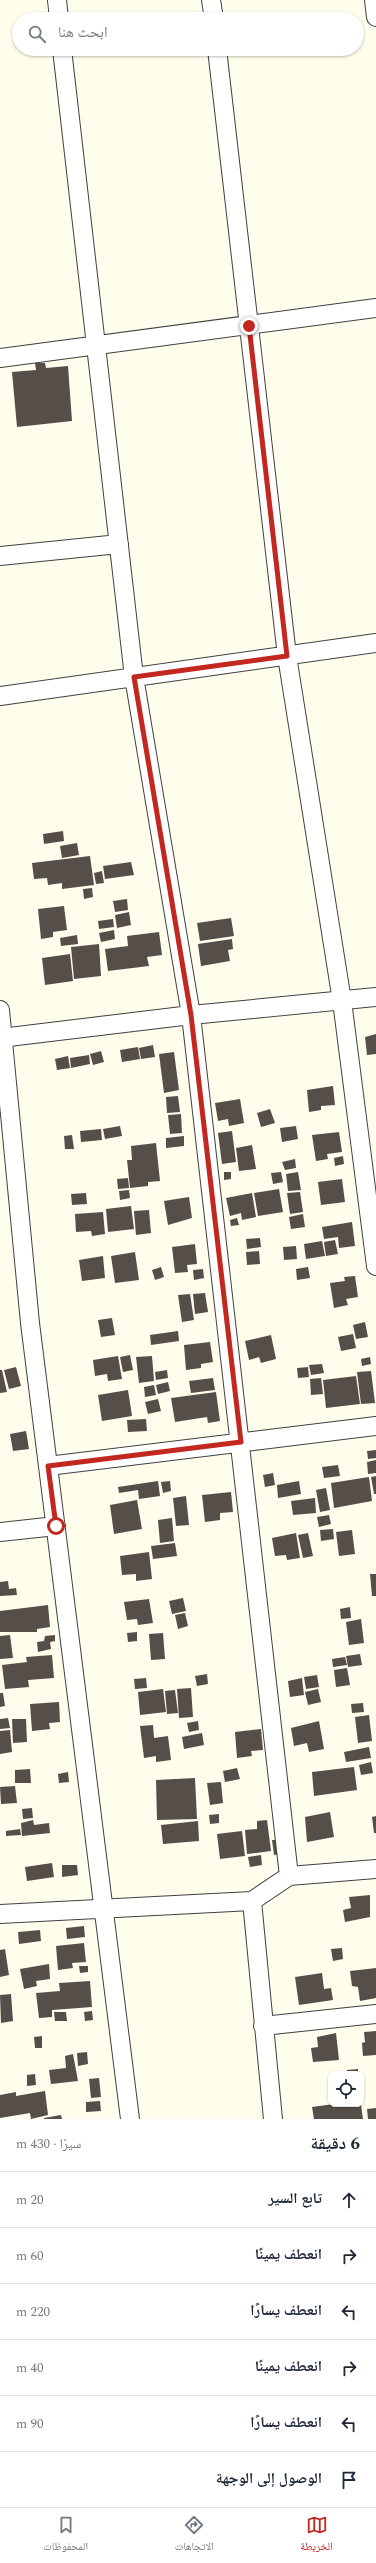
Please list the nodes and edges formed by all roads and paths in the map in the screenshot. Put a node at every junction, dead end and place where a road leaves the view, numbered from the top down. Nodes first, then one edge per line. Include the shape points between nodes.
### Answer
1 (57, 0) edge
2 (212, 0) edge
3 (374, 0) edge
4 (58, 12) edge
5 (213, 12) edge
6 (376, 17) edge
7 (63, 56) edge
8 (218, 56) edge
9 (376, 308) edge
10 (249, 326) junction
11 (96, 347) junction
12 (0, 358) edge
13 (119, 544) junction
14 (0, 556) edge
15 (376, 643) edge
16 (287, 656) junction
17 (134, 677) junction
18 (0, 696) edge
19 (376, 997) edge
20 (342, 1001) junction
21 (0, 1010) edge
22 (191, 1015) junction
23 (1, 1038) edge
24 (376, 1266) edge
25 (376, 1426) edge
26 (241, 1442) junction
27 (48, 1466) junction
28 (56, 1526) junction
29 (0, 1532) edge
30 (376, 1869) edge
31 (289, 1876) junction
32 (252, 1901) junction
33 (104, 1909) junction
34 (0, 1914) edge
35 (376, 2014) edge
36 (263, 2026) junction
37 (130, 2119) edge
38 (274, 2119) edge

1 - 4 street
2 - 5 street
3 - 6 street
7 - 11 street
8 - 10 street
9 - 10 street
10 - 11 street
10 - 16 street
11 - 12 street
11 - 13 street
13 - 14 street
13 - 17 street
15 - 16 street
16 - 17 street
16 - 20 street
17 - 18 street
17 - 22 street
19 - 20 street
20 - 22 street
20 - 24 street
21 - 23 street
22 - 23 street
22 - 26 street
23 - 27 street via 30,1324
25 - 26 street
26 - 27 street
26 - 31 street
27 - 28 street
28 - 29 street
28 - 33 street
30 - 31 street
31 - 32 street
32 - 33 street
32 - 36 street
33 - 34 street
33 - 37 street
35 - 36 street
36 - 38 street

